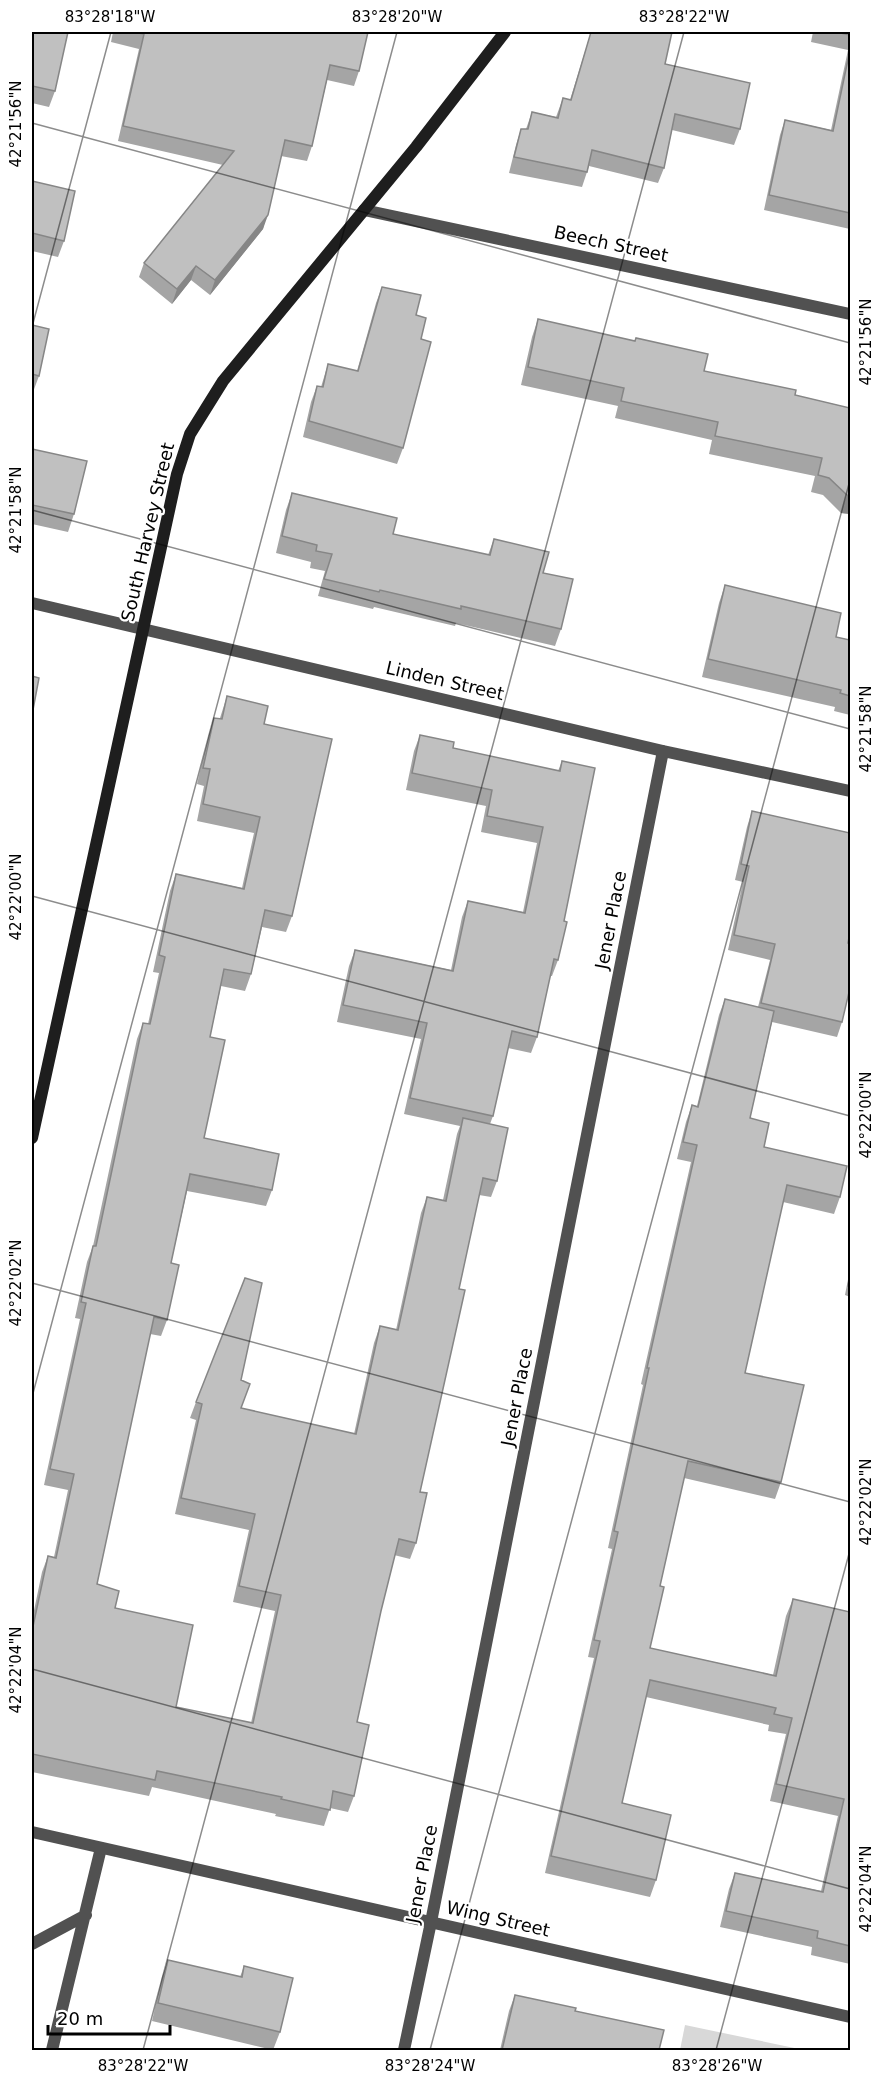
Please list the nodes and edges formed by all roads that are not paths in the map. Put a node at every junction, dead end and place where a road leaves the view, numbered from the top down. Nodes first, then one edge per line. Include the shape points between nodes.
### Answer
1 (505, 32) edge
2 (364, 210) junction
3 (850, 314) edge
4 (32, 603) edge
5 (143, 629) junction
6 (663, 751) junction
7 (850, 791) edge
8 (32, 1138) edge
9 (32, 1832) edge
10 (101, 1848) junction
11 (86, 1915) junction
12 (431, 1922) junction
13 (32, 1944) edge
14 (850, 2017) edge
15 (52, 2050) edge
16 (404, 2050) edge

1 - 2 street, South Harvey Street
2 - 3 street, Beech Street
2 - 5 street, South Harvey Street via 222,381 190,434 177,474
4 - 5 street, Linden Street
5 - 6 street, Linden Street
5 - 8 street, South Harvey Street
6 - 7 street, Linden Street
6 - 12 street, Jener Place
9 - 10 street, Wing Street
10 - 11 street
10 - 12 street, Wing Street
11 - 13 street
11 - 15 street
12 - 14 street, Wing Street
12 - 16 street, Jener Place

